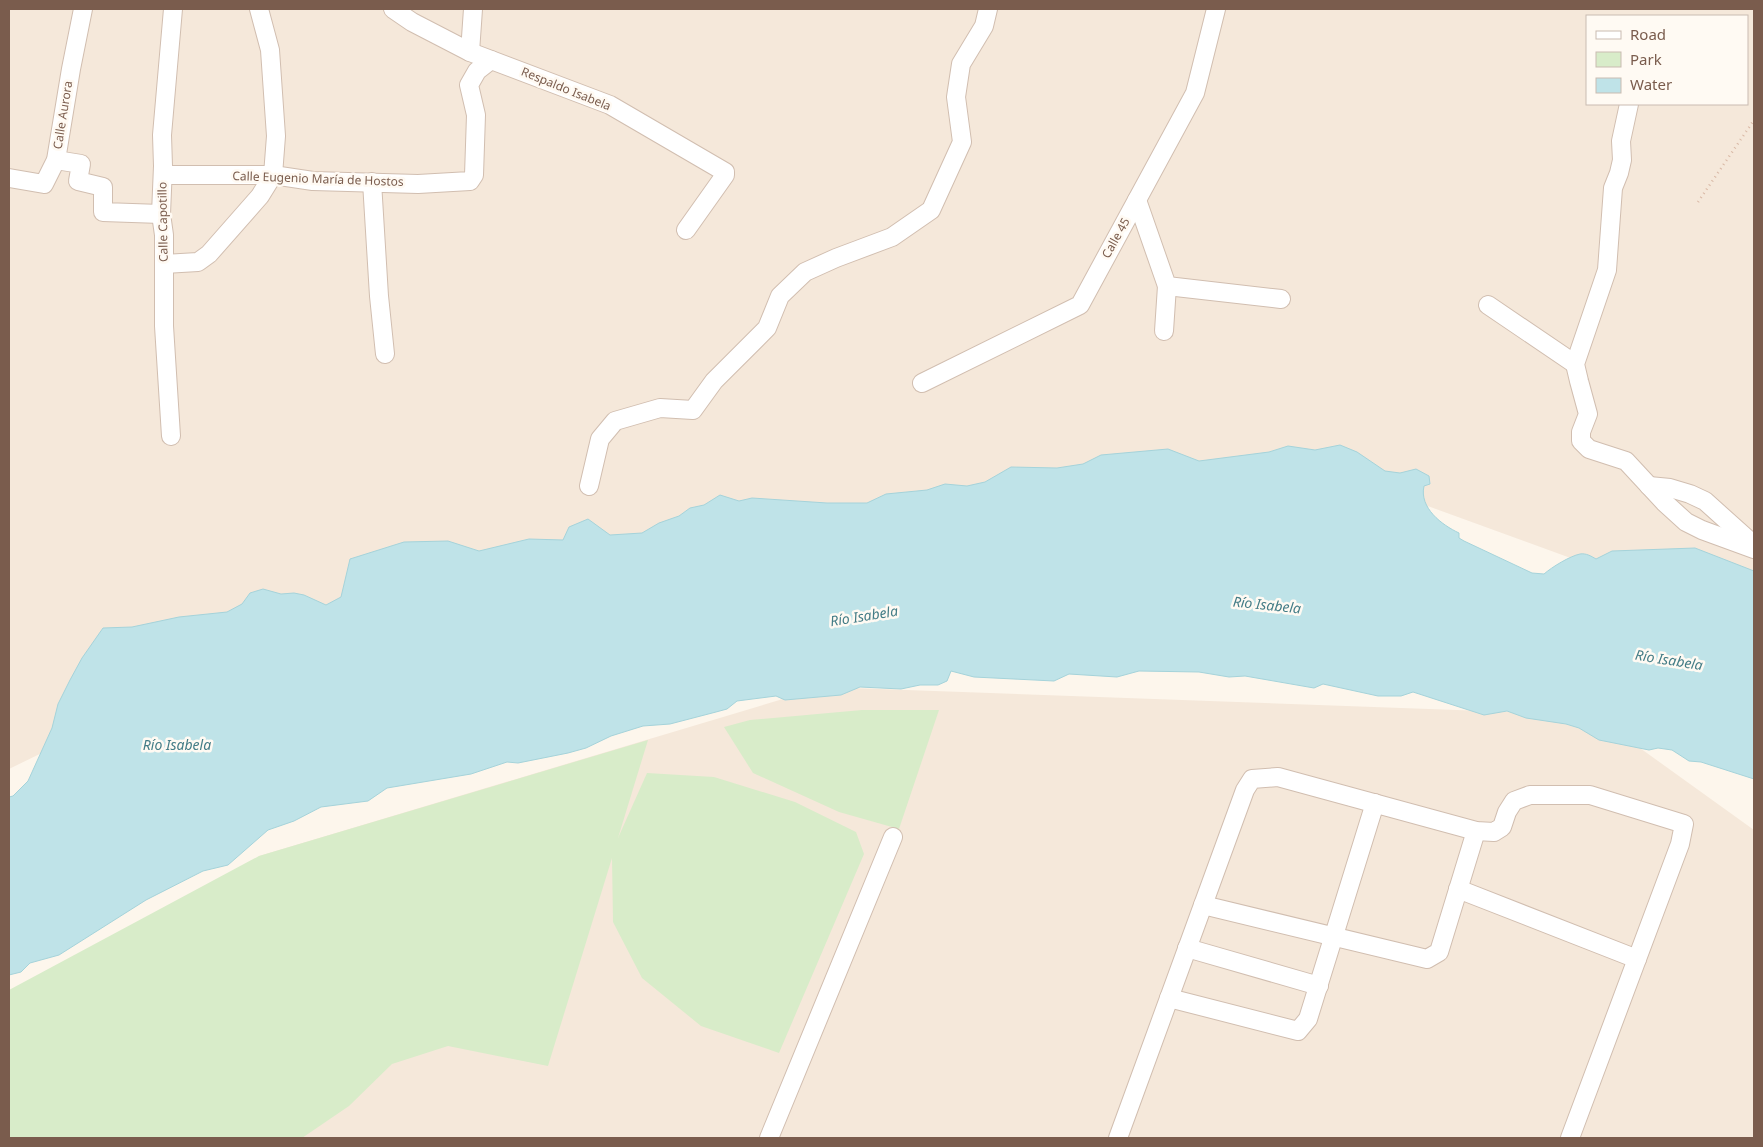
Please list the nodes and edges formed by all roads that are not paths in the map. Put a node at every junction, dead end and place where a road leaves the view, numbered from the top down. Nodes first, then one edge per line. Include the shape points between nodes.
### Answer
1 (83, 9) edge
2 (173, 9) edge
3 (259, 9) edge
4 (393, 9) edge
5 (473, 9) edge
6 (988, 9) edge
7 (1216, 9) edge
8 (470, 52) junction
9 (491, 60) junction
10 (1629, 105) edge
11 (56, 160) junction
12 (163, 175) junction
13 (273, 175) junction
14 (9, 178) edge
15 (372, 182) junction
16 (1137, 200) junction
17 (161, 214) junction
18 (686, 230) dead end
19 (164, 264) junction
20 (1167, 286) junction
21 (1281, 299) dead end
22 (1488, 305) dead end
23 (1164, 331) dead end
24 (385, 354) dead end
25 (1575, 364) junction
26 (922, 384) dead end
27 (171, 436) dead end
28 (589, 486) dead end
29 (1649, 486) junction
30 (1754, 545) edge
31 (1754, 549) edge
32 (1375, 803) junction
33 (1476, 831) junction
34 (893, 837) dead end
35 (1458, 889) junction
36 (1203, 905) junction
37 (1333, 936) junction
38 (1187, 948) junction
39 (1637, 960) junction
40 (1319, 986) junction
41 (1169, 998) junction
42 (769, 1138) edge
43 (1118, 1138) edge
44 (1570, 1138) edge

1 - 11 street, Calle Aurora
2 - 12 street, Calle Capotillo via 162,135
3 - 13 street via 270,50 276,136
4 - 8 street, Respaldo Isabela
5 - 8 street
6 - 28 street via 984,26 962,64 956,97 962,142 932,210 892,237 804,272 780,296 766,328 714,381 693,410 660,408 615,421 600,439
7 - 16 street, Calle 45 via 1195,93
8 - 9 street, Respaldo Isabela
9 - 15 street, Calle Eugenio María de Hostos via 477,71 469,85 476,115 473,179 418,184
9 - 18 street, Respaldo Isabela via 610,105 725,172
10 - 25 street via 1621,141 1622,160 1613,188 1607,270
11 - 14 street, Calle Aurora via 44,184
11 - 17 street via 81,164 78,181 104,187 103,212
12 - 13 street, Calle Eugenio María de Hostos
12 - 17 street, Calle Capotillo
13 - 15 street, Calle Eugenio María de Hostos via 313,181
13 - 19 street via 260,196 209,254 198,262
15 - 24 street
16 - 20 street
16 - 26 street, Calle 45 via 1080,305
17 - 19 street, Calle Capotillo
19 - 27 street, Calle Capotillo via 164,326
20 - 21 street
20 - 23 street
22 - 25 street
25 - 29 street via 1588,414 1581,441 1589,449 1626,461
29 - 30 street via 1670,488 1705,501
29 - 31 street via 1686,522
32 - 33 street
32 - 36 street via 1278,776 1252,779 1245,790
32 - 37 street
33 - 35 street
33 - 39 street via 1494,832 1502,826 1514,801 1530,795 1590,795 1684,824 1680,844
34 - 42 street
35 - 37 street via 1439,952 1427,959
35 - 39 street
36 - 37 street
36 - 38 street
37 - 40 street
38 - 40 street
38 - 41 street
39 - 44 street
40 - 41 street via 1308,1020 1298,1031
41 - 43 street

